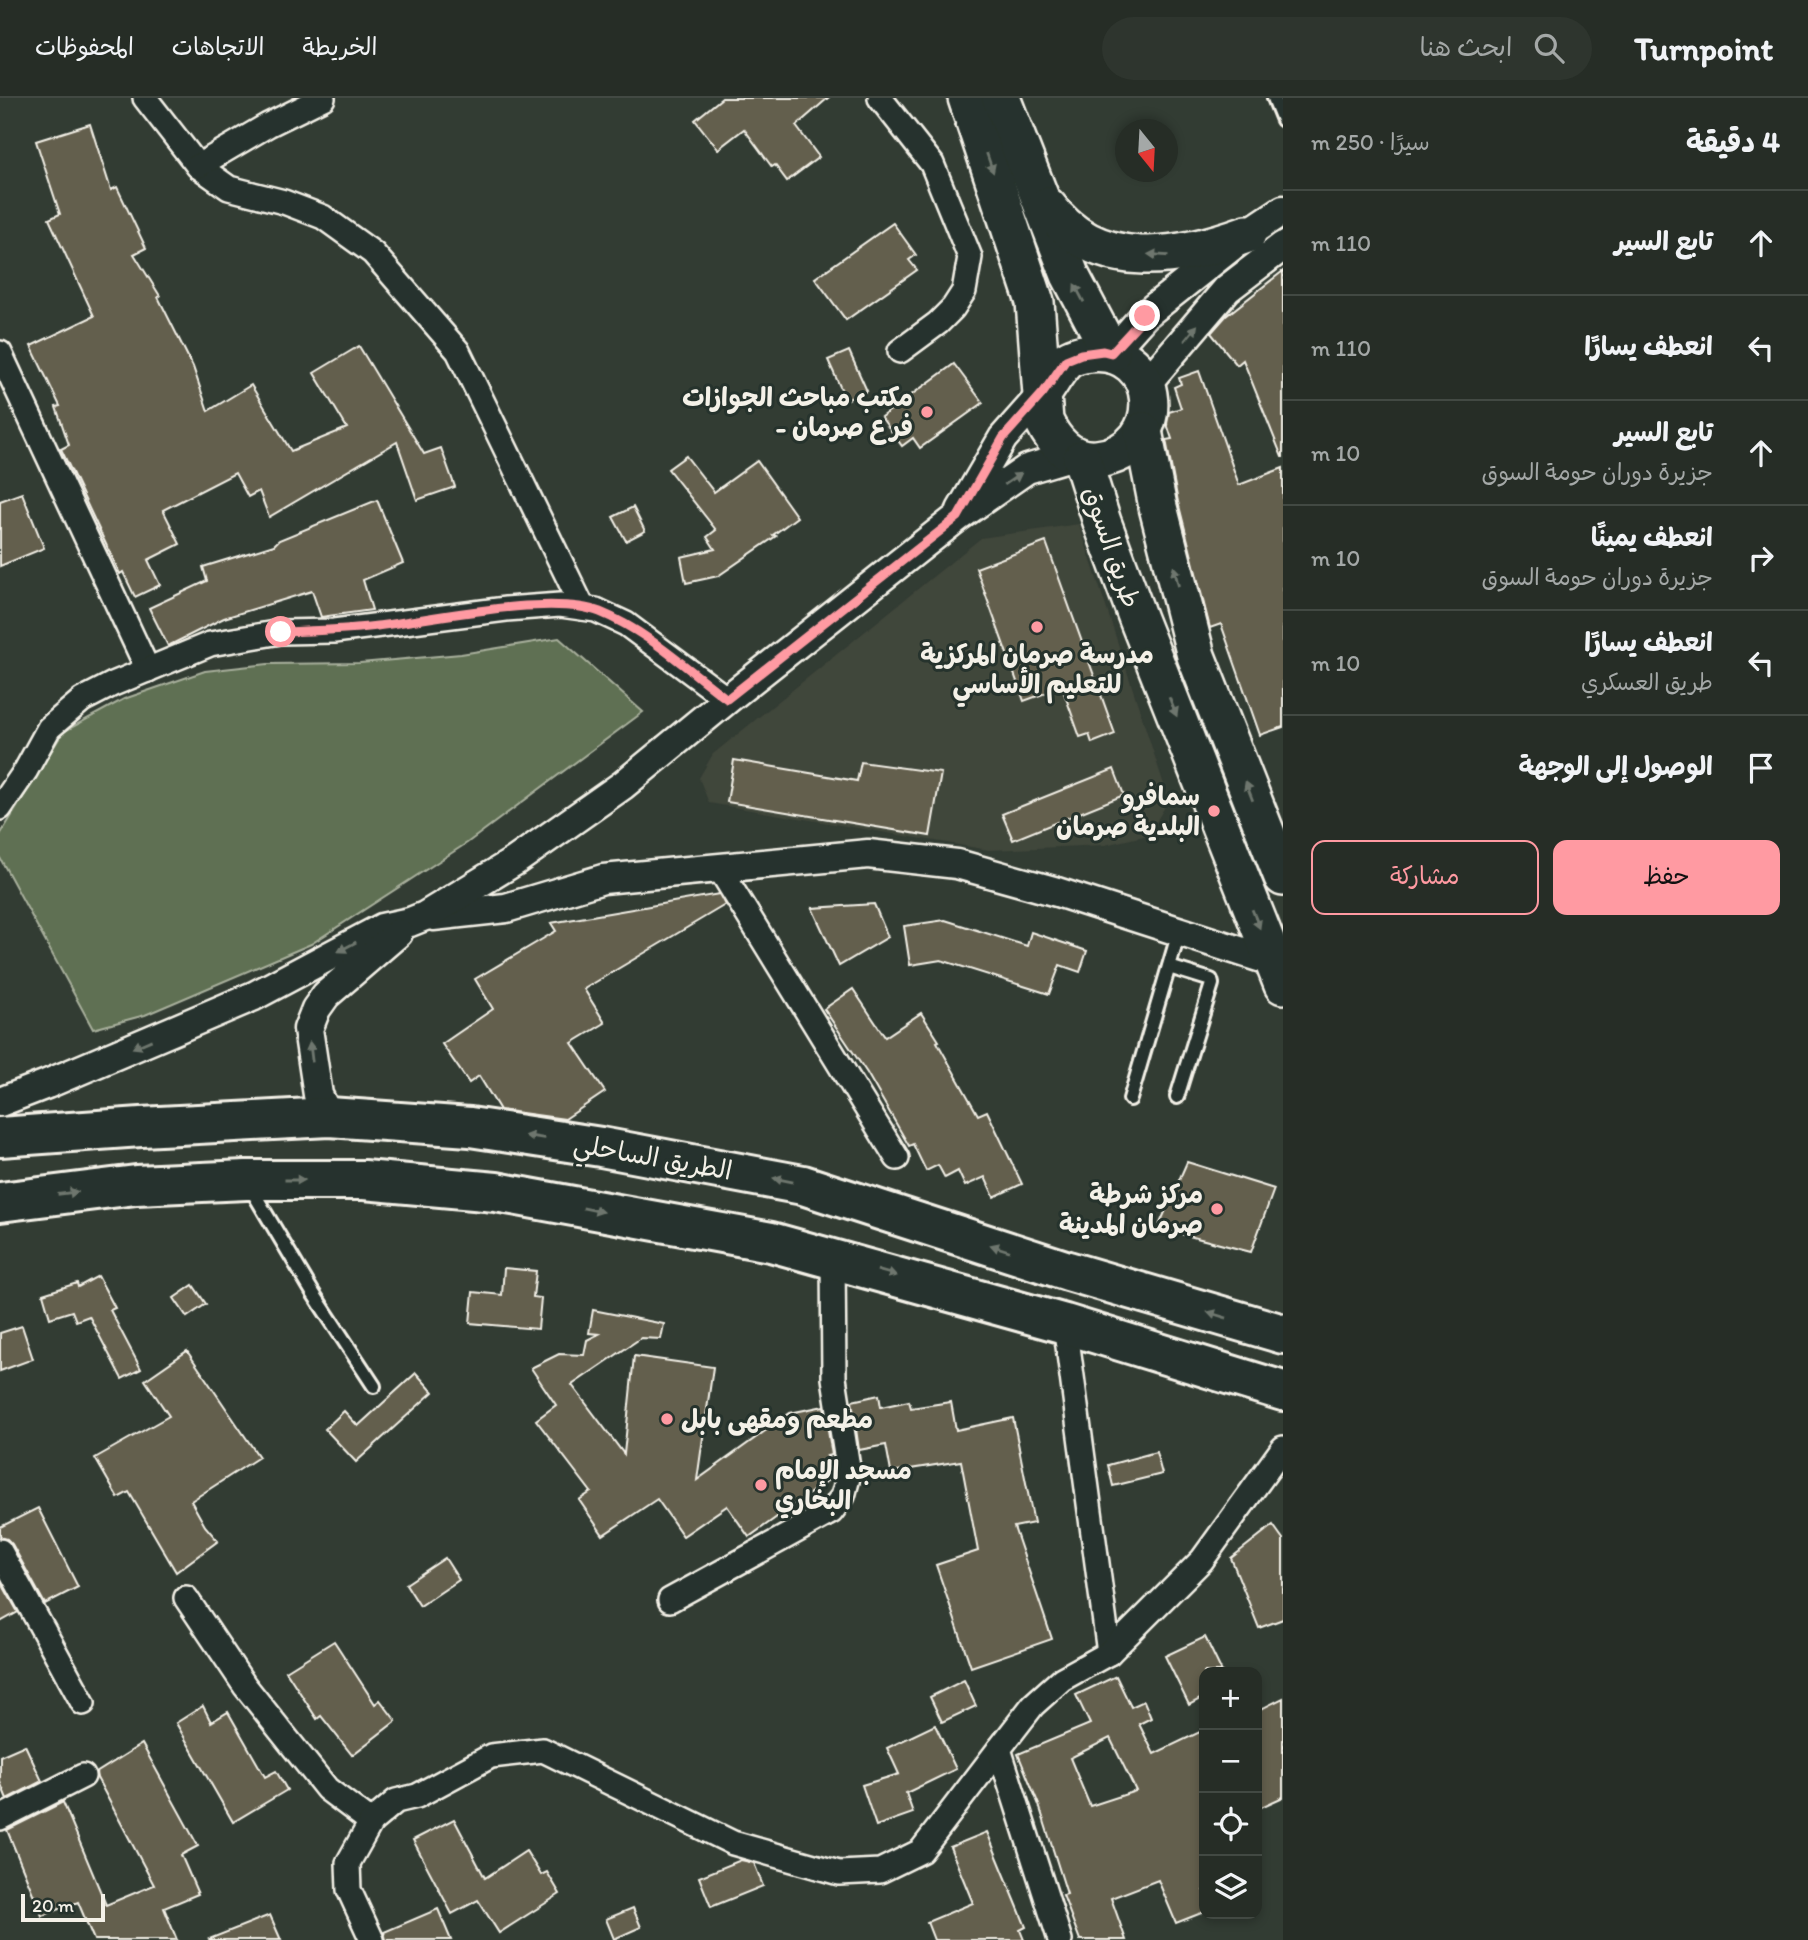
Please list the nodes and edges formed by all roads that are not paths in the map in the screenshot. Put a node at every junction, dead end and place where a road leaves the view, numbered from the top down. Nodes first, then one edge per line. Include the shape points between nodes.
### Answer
1 (145, 98) edge
2 (323, 98) edge
3 (880, 98) edge
4 (967, 98) edge
5 (1001, 98) edge
6 (1274, 98) edge
7 (1283, 120) edge
8 (198, 166) junction
9 (1041, 197) junction
10 (1283, 210) edge
11 (1247, 234) junction
12 (1283, 246) edge
13 (900, 351) dead end
14 (0, 353) edge
15 (1111, 353) junction
16 (1146, 384) junction
17 (1043, 393) junction
18 (1143, 431) junction
19 (1078, 457) junction
20 (958, 517) junction
21 (583, 608) junction
22 (148, 670) junction
23 (727, 699) junction
24 (0, 808) edge
25 (719, 868) junction
26 (1283, 877) edge
27 (418, 919) junction
28 (1179, 932) junction
29 (1169, 967) junction
30 (1278, 974) edge
31 (1177, 1097) dead end
32 (1130, 1099) dead end
33 (0, 1102) edge
34 (329, 1117) junction
35 (0, 1138) edge
36 (897, 1158) dead end
37 (246, 1180) junction
38 (0, 1202) edge
39 (833, 1258) junction
40 (1065, 1324) junction
41 (1279, 1331) edge
42 (374, 1386) dead end
43 (1283, 1391) edge
44 (1283, 1448) edge
45 (0, 1551) edge
46 (186, 1598) dead end
47 (670, 1600) dead end
48 (1109, 1653) junction
49 (83, 1703) dead end
50 (999, 1749) junction
51 (83, 1776) dead end
52 (0, 1818) edge
53 (371, 1822) junction
54 (372, 1940) edge
55 (1060, 1940) edge

1 - 8 street
2 - 8 street
3 - 13 street via 932,164 970,257 964,291 953,308
4 -> 17 main road via 1035,302
5 - 9 main road
6 - 7 lane
8 - 21 street via 229,188 323,217 373,253 457,351
11 -> 9 main road via 1170,256 1101,248 1076,235
15 -> 9 main road via 1070,275
10 - 11 street
11 - 15 street via 1145,316
16 -> 12 street via 1227,289
14 - 22 street
15 - 16 main road via 1134,367
15 - 17 main road via 1081,354 1066,360
16 - 18 main road via 1150,408
17 - 19 main road via 1044,421 1051,436
17 - 20 street via 1003,438
18 - 19 main road via 1118,455
26 -> 18 main road, طريق السوق via 1196,656
20 -> 19 street via 1027,469
19 -> 30 main road, طريق السوق
20 - 23 street
21 - 22 street via 533,607 360,628 281,632 210,644
21 - 23 street via 626,624
22 - 24 street via 82,700 49,728
23 - 27 street via 623,785 515,861
25 - 27 street via 603,879 506,908
25 - 28 street via 868,854 957,864
25 - 36 street
27 -> 33 street via 383,928 254,996
34 -> 27 street via 318,1095 310,1039 316,1009 326,995
28 - 29 lane
28 - 30 street
29 - 31 lane via 1212,984
29 - 32 lane
34 - 35 highway, الطريق الساحلي
41 -> 34 highway, الطريق الساحلي via 1068,1271 803,1185 470,1127
38 -> 37 highway via 136,1185
37 -> 39 highway via 365,1180 496,1192 771,1242
37 - 42 lane
39 -> 40 highway
39 - 47 street via 834,1378 849,1474 843,1496 831,1512
40 - 43 highway
40 - 48 street
44 - 48 street via 1202,1560
45 - 49 street
46 - 53 street via 245,1686 327,1789
48 - 50 street via 1062,1679 1033,1705
50 - 53 street via 921,1851 880,1871 838,1873 733,1843 543,1750 491,1756 417,1796 396,1801
50 - 55 street
51 - 52 street
53 - 54 street via 348,1863 349,1890

